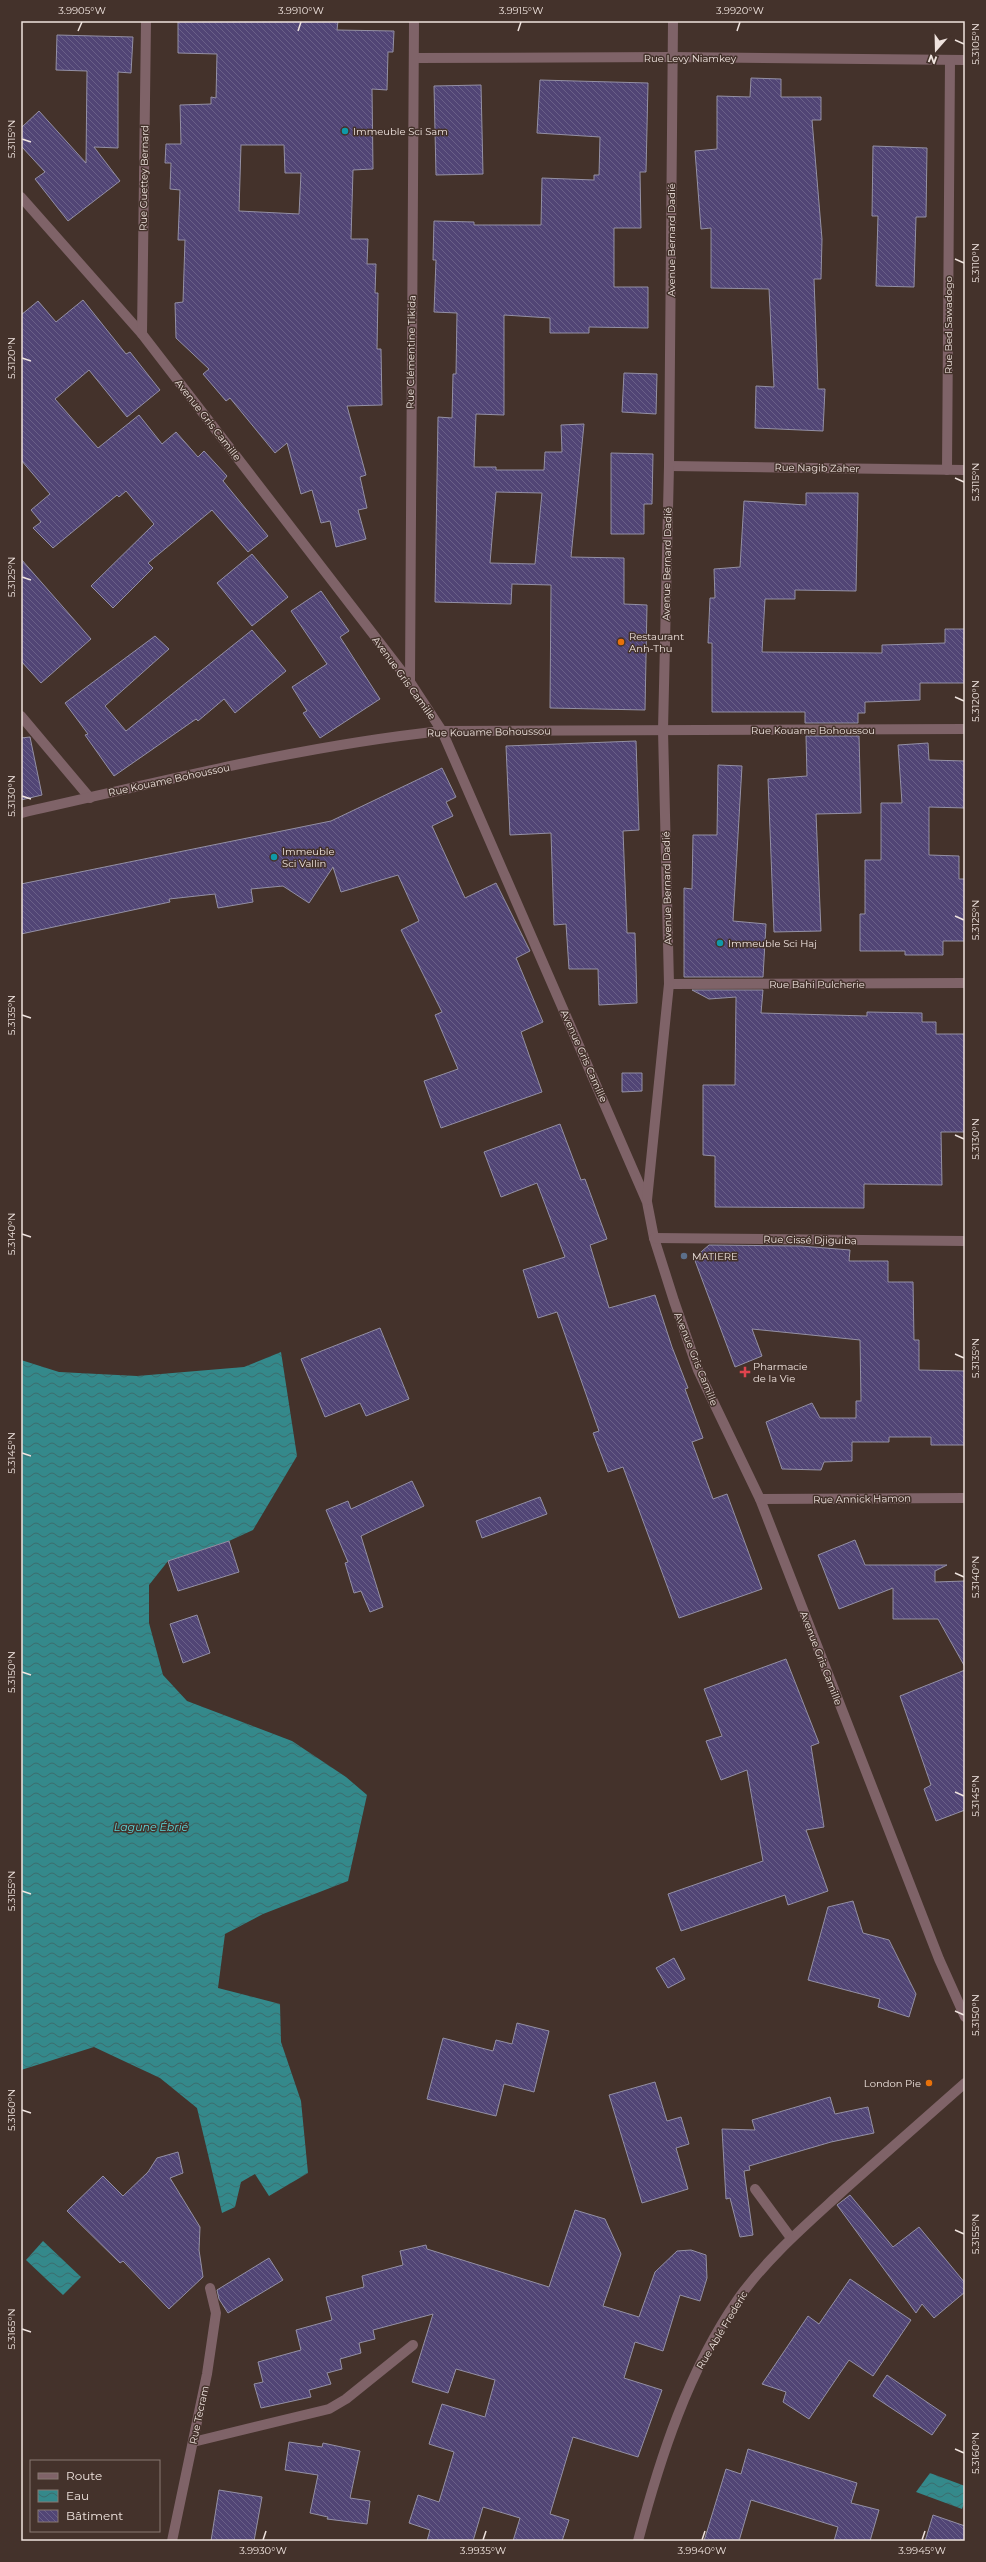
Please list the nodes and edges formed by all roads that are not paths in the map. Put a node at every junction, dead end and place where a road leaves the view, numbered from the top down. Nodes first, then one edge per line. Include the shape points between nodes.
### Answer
1 (146, 21) edge
2 (414, 21) edge
3 (673, 21) edge
4 (672, 57) junction
5 (415, 58) junction
6 (950, 60) junction
7 (965, 60) edge
8 (21, 197) edge
9 (142, 334) junction
10 (669, 466) junction
11 (947, 470) junction
12 (965, 470) edge
13 (410, 682) junction
14 (21, 716) edge
15 (965, 729) edge
16 (663, 730) junction
17 (442, 731) junction
18 (90, 798) junction
19 (21, 813) edge
20 (965, 983) edge
21 (669, 984) junction
22 (647, 1202) junction
23 (654, 1238) junction
24 (965, 1241) edge
25 (965, 1498) edge
26 (760, 1499) junction
27 (965, 2017) edge
28 (965, 2083) edge
29 (755, 2189) dead end
30 (791, 2238) junction
31 (210, 2288) dead end
32 (413, 2345) dead end
33 (193, 2442) junction
34 (172, 2541) edge
35 (638, 2541) edge

1 - 9 street, Rue Guettey Bernard
2 - 5 street, Rue Clémentine Tikida
3 - 4 street, Avenue Bernard Dadié
4 - 5 street, Rue Levy Niamkey
4 - 6 street, Rue Levy Niamkey
4 - 10 street, Avenue Bernard Dadié
5 - 13 street, Rue Clémentine Tikida
6 - 7 street, Rue Levy Niamkey
6 - 11 street, Rue Bed Sawadogo
8 - 9 street, Avenue Gris Camille
9 - 13 street, Avenue Gris Camille
10 - 11 street, Rue Nagib Zaher
10 - 16 street, Avenue Bernard Dadié
11 - 12 street, Rue Nagib Zaher
13 - 17 street, Avenue Gris Camille
14 - 18 street
15 - 16 street, Rue Kouame Bohoussou
16 - 17 street, Rue Kouame Bohoussou
16 - 21 street, Avenue Bernard Dadié
17 - 18 street, Rue Kouame Bohoussou via 370,739
17 - 22 street, Avenue Gris Camille
18 - 19 street, Rue Kouame Bohoussou
20 - 21 street, Rue Bahi Pulcherie
21 - 22 street, Avenue Bernard Dadié
22 - 23 street, Avenue Gris Camille
23 - 24 street, Rue Cissé Djiguiba
23 - 26 street, Avenue Gris Camille via 698,1370
25 - 26 street, Rue Annick Hamon
26 - 27 street, Avenue Gris Camille via 939,1959
28 - 30 street, Rue Ablé Frederic
29 - 30 street
30 - 35 street, Rue Ablé Frederic via 738,2300 699,2367 654,2480
31 - 33 street, Rue Tecram via 216,2313
32 - 33 street via 346,2400 329,2409
33 - 34 street, Rue Tecram

